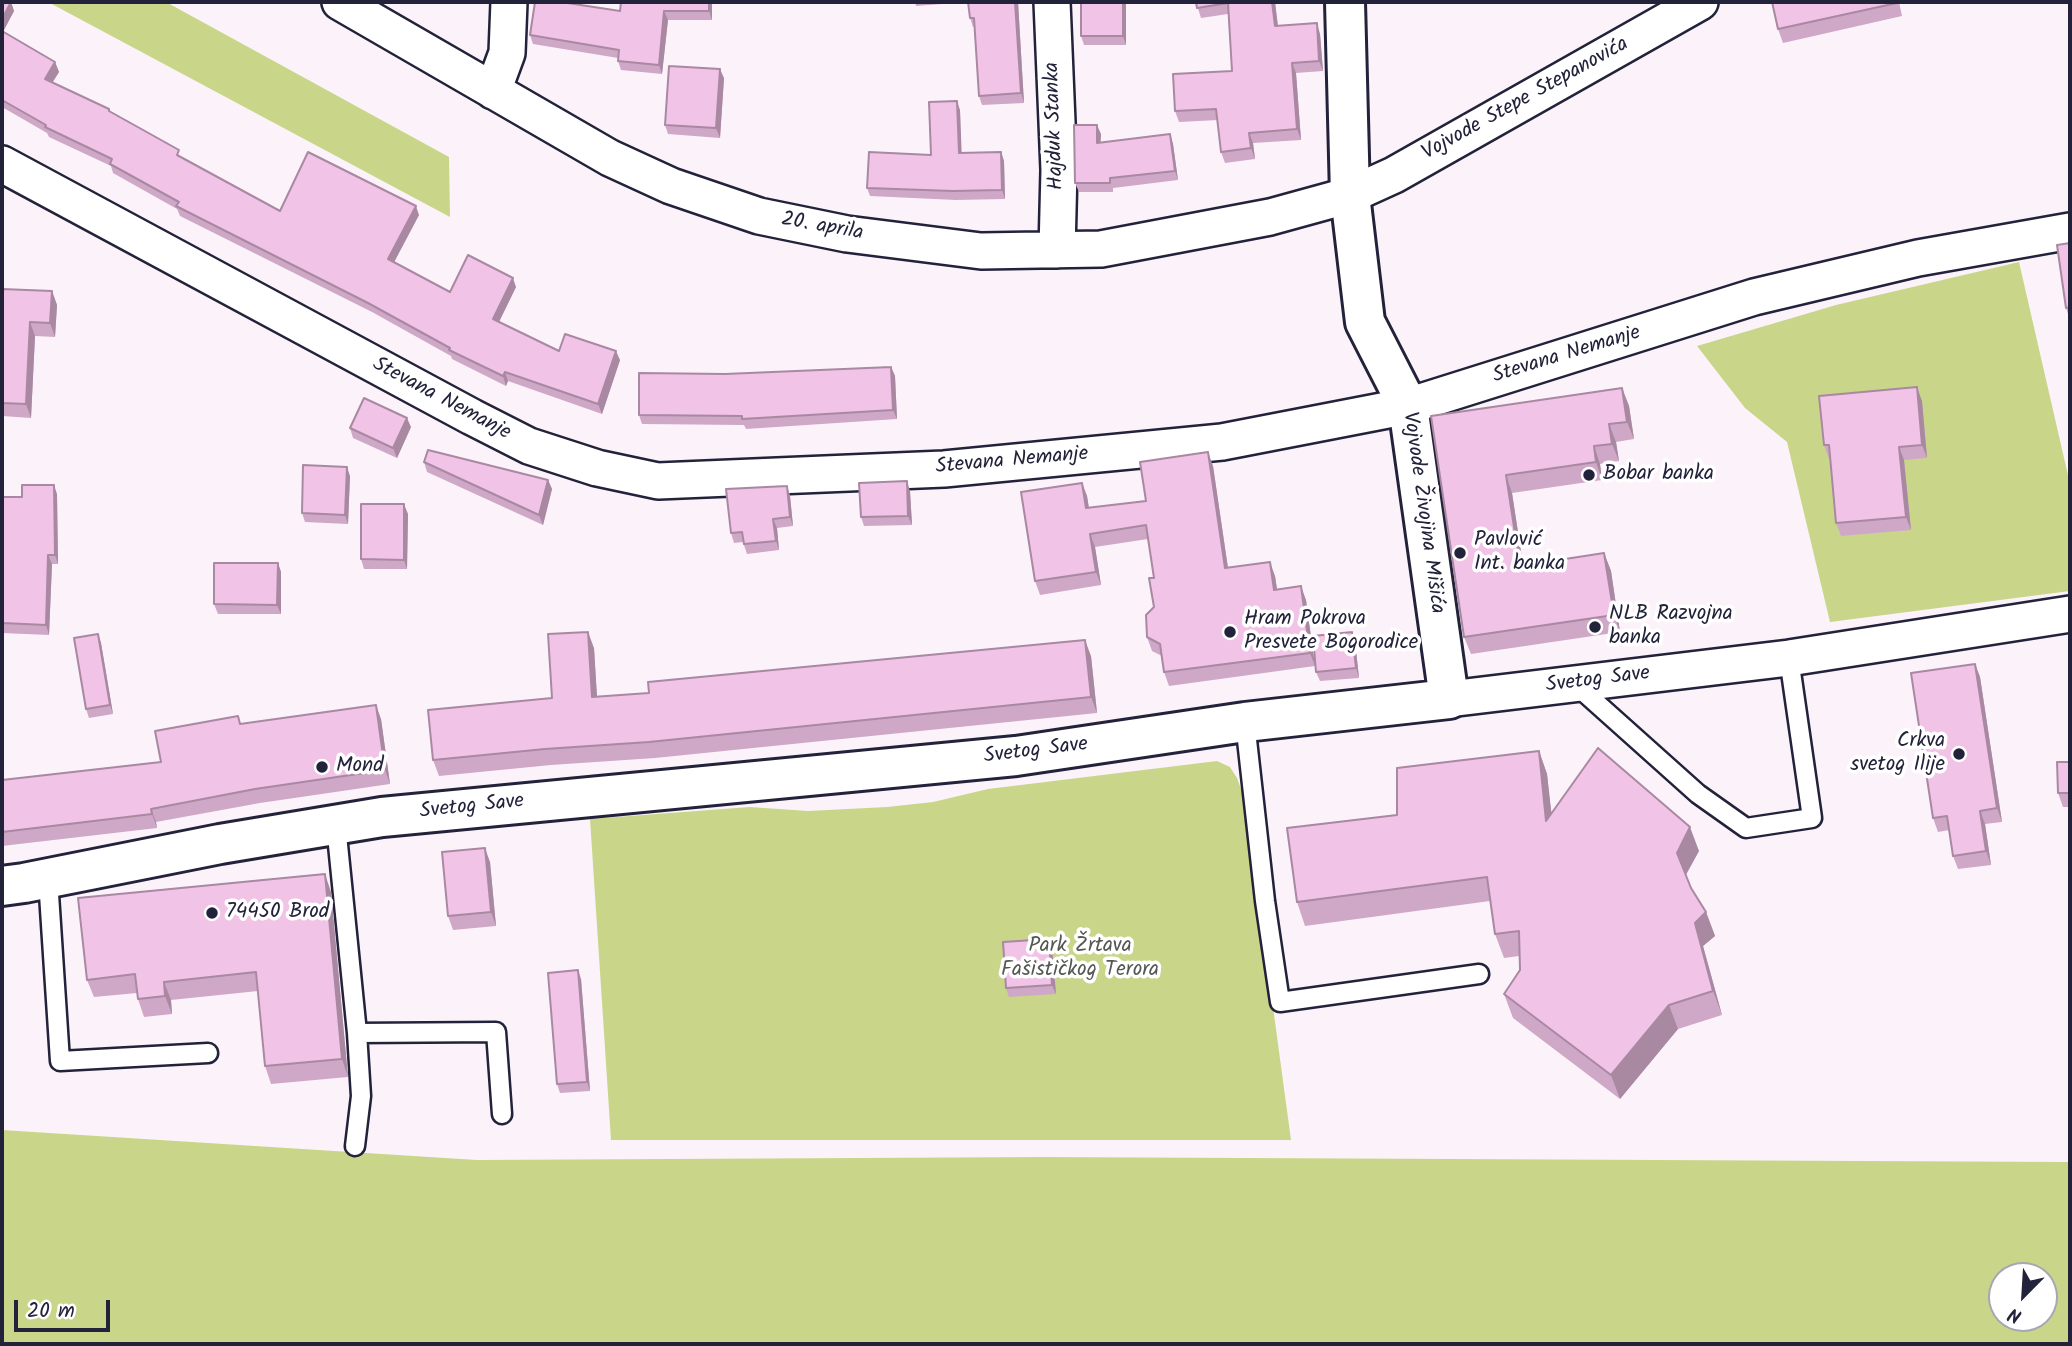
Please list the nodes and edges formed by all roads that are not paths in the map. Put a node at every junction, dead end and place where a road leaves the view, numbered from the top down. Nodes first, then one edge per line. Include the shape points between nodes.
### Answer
1 (340, 2) edge
2 (509, 2) edge
3 (1052, 2) edge
4 (1345, 2) edge
5 (1700, 2) edge
6 (493, 91) junction
7 (2, 164) edge
8 (1350, 195) junction
9 (2070, 230) edge
10 (1057, 250) junction
11 (1408, 406) junction
12 (2070, 614) edge
13 (1789, 658) junction
14 (1574, 684) junction
15 (1448, 699) junction
16 (1245, 722) junction
17 (336, 825) junction
18 (48, 879) junction
19 (2, 886) edge
20 (1479, 974) dead end
21 (357, 1033) junction
22 (208, 1053) dead end
23 (502, 1114) dead end
24 (355, 1146) dead end

1 - 6 street, 20. aprila
2 - 6 street via 507,53
3 - 10 street, Hajduk Stanka via 1059,170
4 - 8 street, Vojvode Živojina Mišića
5 - 8 street, Vojvode Stepe Stepanovića via 1394,175
6 - 10 street, 20. aprila via 610,159 759,216 847,234 981,251
7 - 11 street, Stevana Nemanje via 529,446 658,481 944,468 1128,452 1223,442
8 - 10 street, 20. aprila via 1270,217 1101,249
8 - 11 street, Vojvode Živojina Mišića via 1365,322
9 - 11 street, Stevana Nemanje via 1918,258 1754,297
11 - 15 street, Vojvode Živojina Mišića
12 - 13 street, Svetog Save
13 - 14 street, Svetog Save
13 - 14 lane via 1812,818 1746,828 1698,794
14 - 15 street, Svetog Save
15 - 16 street, Svetog Save
16 - 17 street, Svetog Save via 1016,756
16 - 20 lane via 1280,1002
17 - 18 street, Svetog Save
17 - 21 lane
18 - 19 street, Svetog Save
18 - 22 lane via 60,1061
21 - 23 lane via 496,1032
21 - 24 lane via 361,1096

